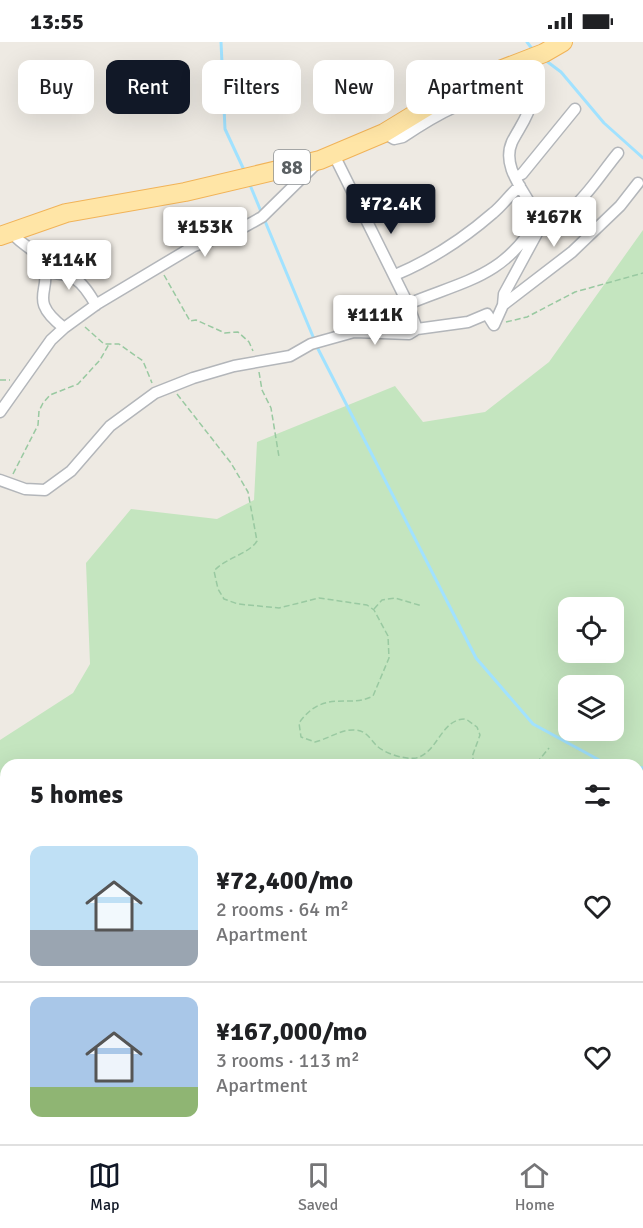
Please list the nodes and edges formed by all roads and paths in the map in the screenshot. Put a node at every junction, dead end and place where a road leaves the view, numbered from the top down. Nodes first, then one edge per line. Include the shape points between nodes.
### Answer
1 (563, 42) edge
2 (575, 109) dead end
3 (384, 133) junction
4 (618, 153) dead end
5 (327, 158) junction
6 (517, 182) junction
7 (638, 183) dead end
8 (540, 221) junction
9 (5, 233) edge
10 (159, 267) junction
11 (44, 272) junction
12 (643, 273) edge
13 (394, 275) junction
14 (408, 304) junction
15 (96, 305) junction
16 (503, 305) junction
17 (73, 321) junction
18 (494, 325) junction
19 (64, 328) junction
20 (417, 329) junction
21 (109, 344) junction
22 (257, 364) junction
23 (171, 386) junction
24 (155, 393) junction
25 (0, 412) edge
26 (279, 457) dead end
27 (3, 481) edge
28 (422, 606) dead end
29 (374, 610) junction
30 (549, 748) dead end
31 (473, 759) edge
32 (540, 759) edge

1 - 3 main road, 88 via 466,83
2 - 6 street
3 - 5 main road, 88
3 - 6 street via 394,139 403,137 466,101 516,88 532,100 511,145 510,165
4 - 8 street via 572,209 557,219
5 - 9 main road, 88 via 185,192 66,213
5 - 10 street via 262,217 237,231 194,246
5 - 13 street
6 - 8 street
6 - 13 street via 489,217 454,244 422,264
7 - 16 street via 572,252
8 - 14 street via 501,265
8 - 16 street via 504,294
9 - 11 street via 39,257
10 - 15 street
10 - 22 path via 188,317 225,333 238,332 249,342
11 - 15 street via 72,276
11 - 19 street via 42,304 48,316
12 - 18 path via 575,292 527,317
13 - 14 street
14 - 20 street
15 - 17 street
16 - 18 street
17 - 19 street
17 - 21 path
18 - 20 street via 487,314 468,322
19 - 25 street via 51,340
20 - 22 street via 410,334 354,332
21 - 24 path via 119,344 143,361
21 - 27 path via 78,384 50,395 43,403 26,451
22 - 23 street via 242,364
22 - 26 path via 262,390 271,408
23 - 24 street
23 - 29 path via 226,455 248,492 257,541 214,571 224,599 279,608 319,598 367,605
24 - 27 street via 110,426 55,485 36,492
28 - 29 path via 394,598 382,600
29 - 31 path via 388,636 389,658 373,696 331,701 311,710 299,723 301,736 315,742 356,730 370,735 377,747 417,758 430,750 449,725 466,719 480,735
30 - 32 path

